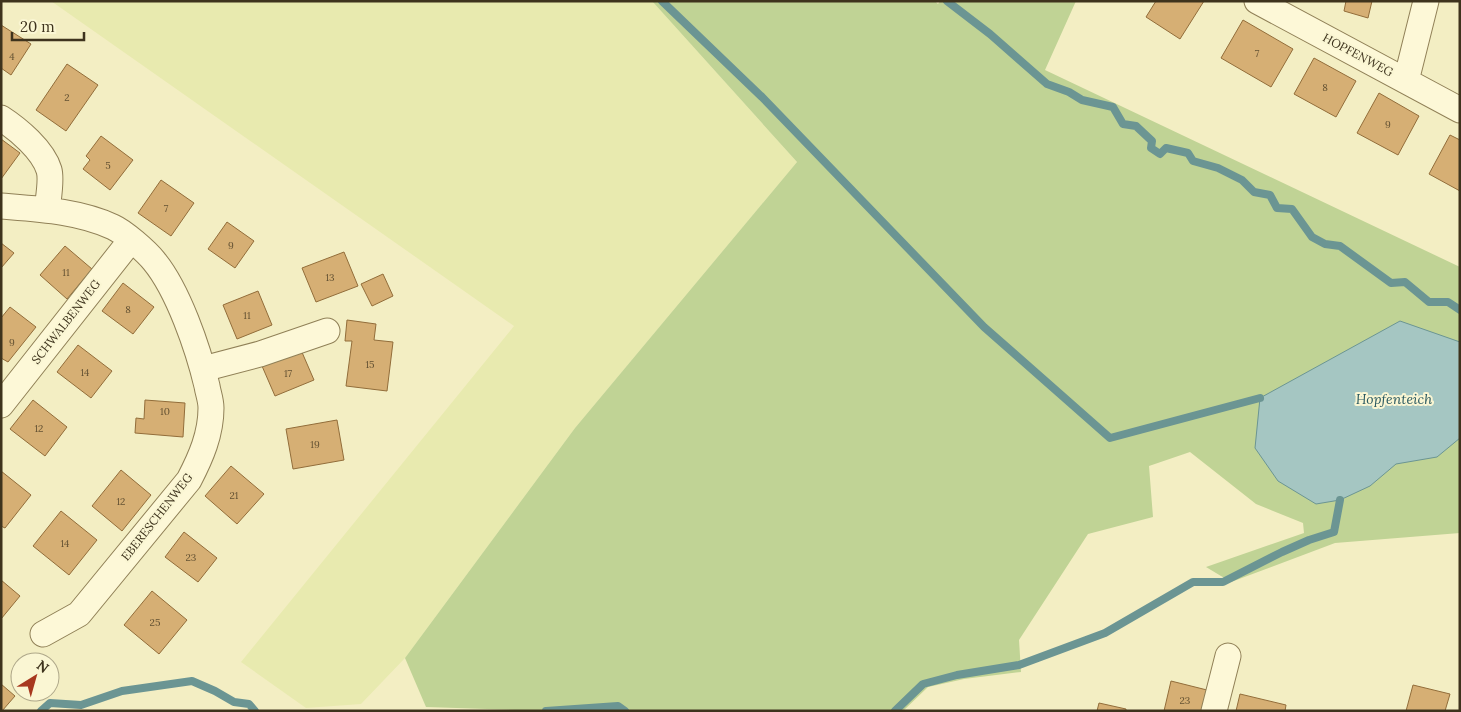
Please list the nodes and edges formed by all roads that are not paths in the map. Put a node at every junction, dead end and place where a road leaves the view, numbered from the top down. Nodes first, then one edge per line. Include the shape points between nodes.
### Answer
1 (1256, 1) edge
2 (1426, 1) edge
3 (1406, 81) junction
4 (1460, 110) edge
5 (1, 118) edge
6 (1, 206) edge
7 (47, 210) junction
8 (131, 240) junction
9 (327, 331) dead end
10 (203, 369) junction
11 (1, 405) edge
12 (44, 634) dead end
13 (1228, 656) dead end
14 (1214, 711) edge

1 - 3 street, HOPFENWEG
2 - 3 street
3 - 4 street, HOPFENWEG
5 - 7 street via 36,147 50,171
6 - 7 street, EBERESCHENWEG
7 - 8 street, EBERESCHENWEG via 114,227
8 - 10 street, EBERESCHENWEG via 153,260 169,284 191,332
8 - 11 street, SCHWALBENWEG
9 - 10 street
10 - 12 street, EBERESCHENWEG via 211,405 210,427 189,480 79,614
13 - 14 street

